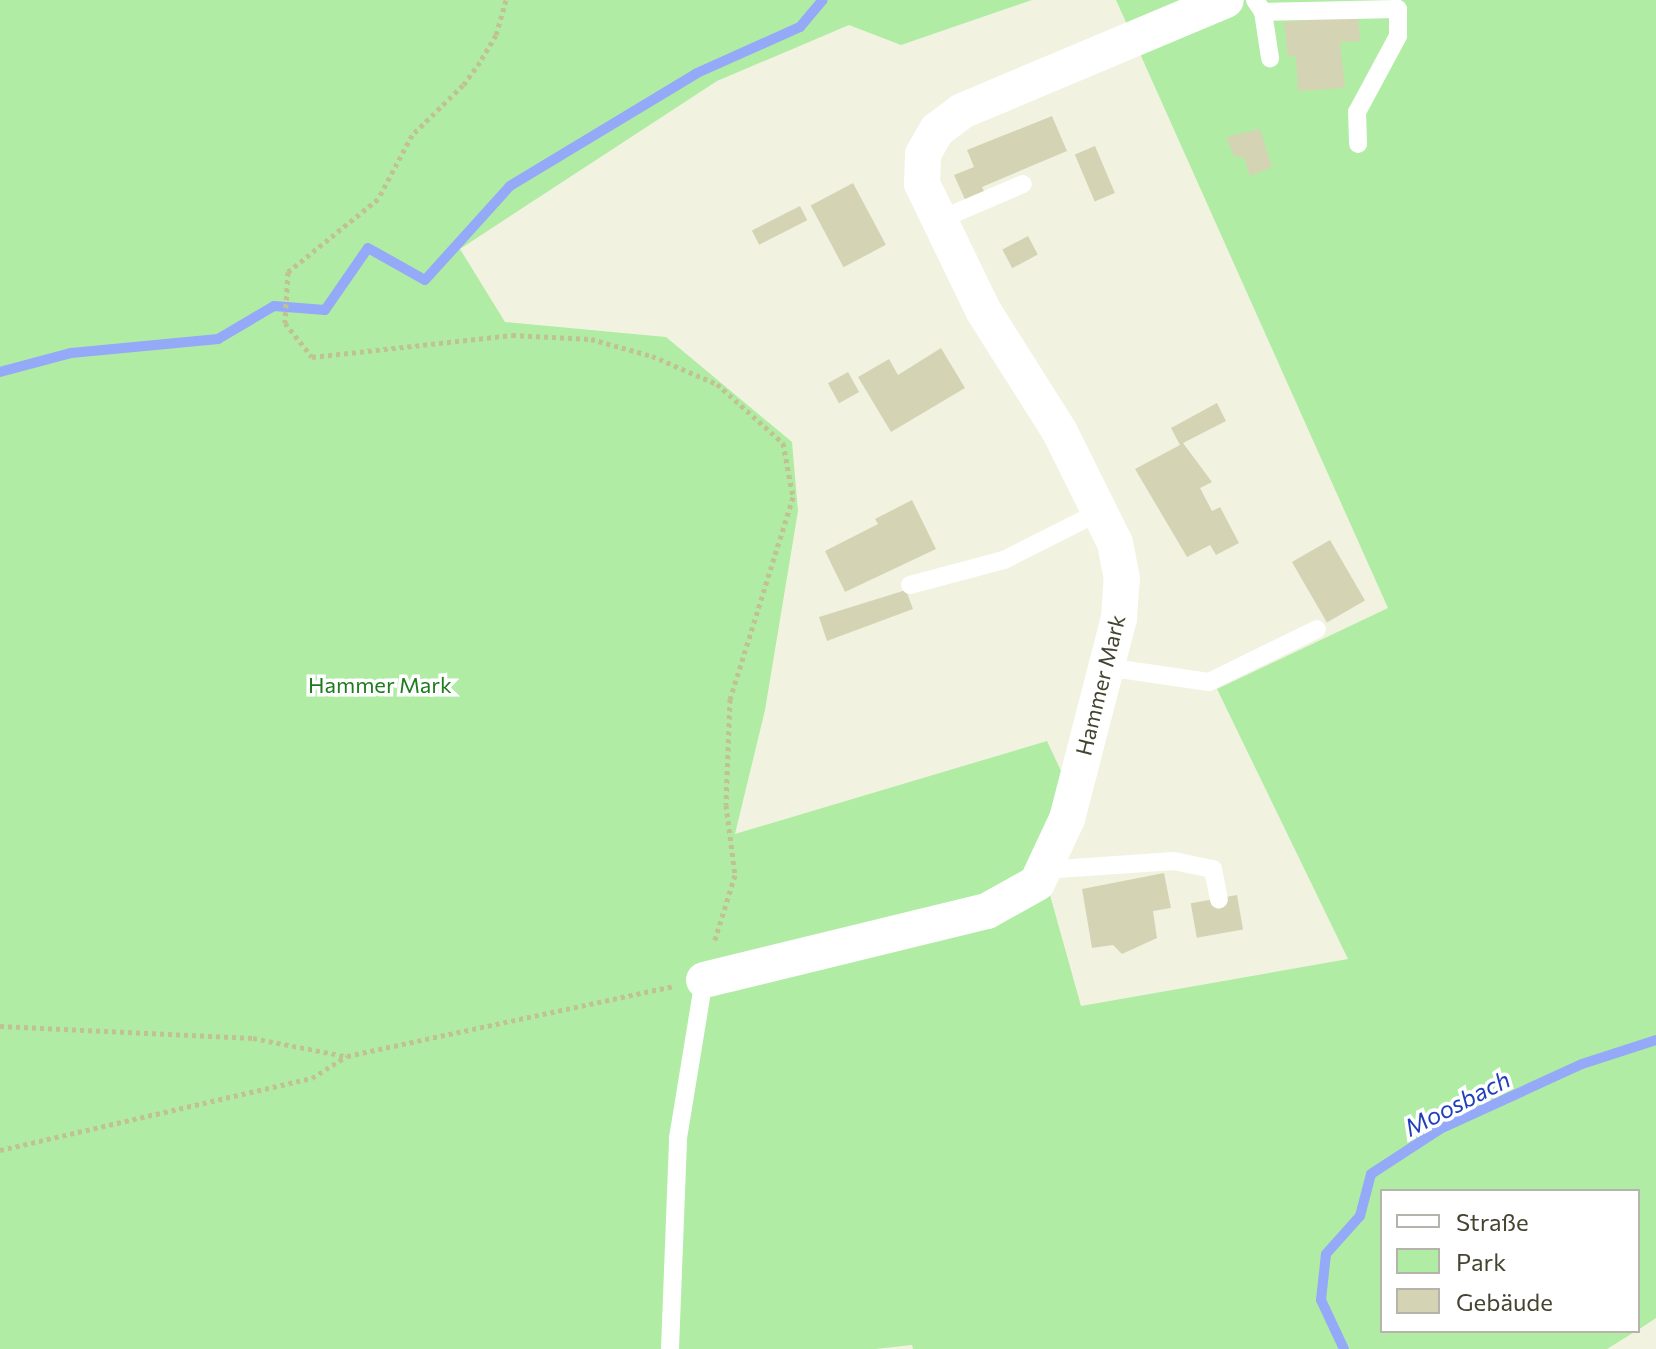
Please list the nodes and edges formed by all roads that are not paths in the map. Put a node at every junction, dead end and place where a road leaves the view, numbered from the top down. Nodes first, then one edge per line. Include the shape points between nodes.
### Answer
1 (1226, 0) edge
2 (1259, 6) edge
3 (1270, 58) dead end
4 (1358, 144) dead end
5 (1023, 184) dead end
6 (939, 220) junction
7 (1099, 512) junction
8 (910, 585) dead end
9 (1317, 629) dead end
10 (1106, 667) junction
11 (1043, 870) junction
12 (1219, 899) dead end
13 (704, 980) joint
14 (670, 1349) edge

1 - 6 street, Hammer Mark via 962,111 937,130 923,154 922,184
2 - 3 lane
2 - 4 lane via 1398,9 1398,36 1357,112
5 - 6 lane
6 - 7 street, Hammer Mark via 983,310 1060,432
7 - 8 lane via 1004,560
7 - 10 street, Hammer Mark via 1115,543 1122,579
9 - 10 lane via 1209,682
10 - 11 street, Hammer Mark via 1067,819
11 - 12 lane via 1174,861 1213,869
11 - 13 street, Hammer Mark via 1037,883 987,911
13 - 14 lane via 678,1138

